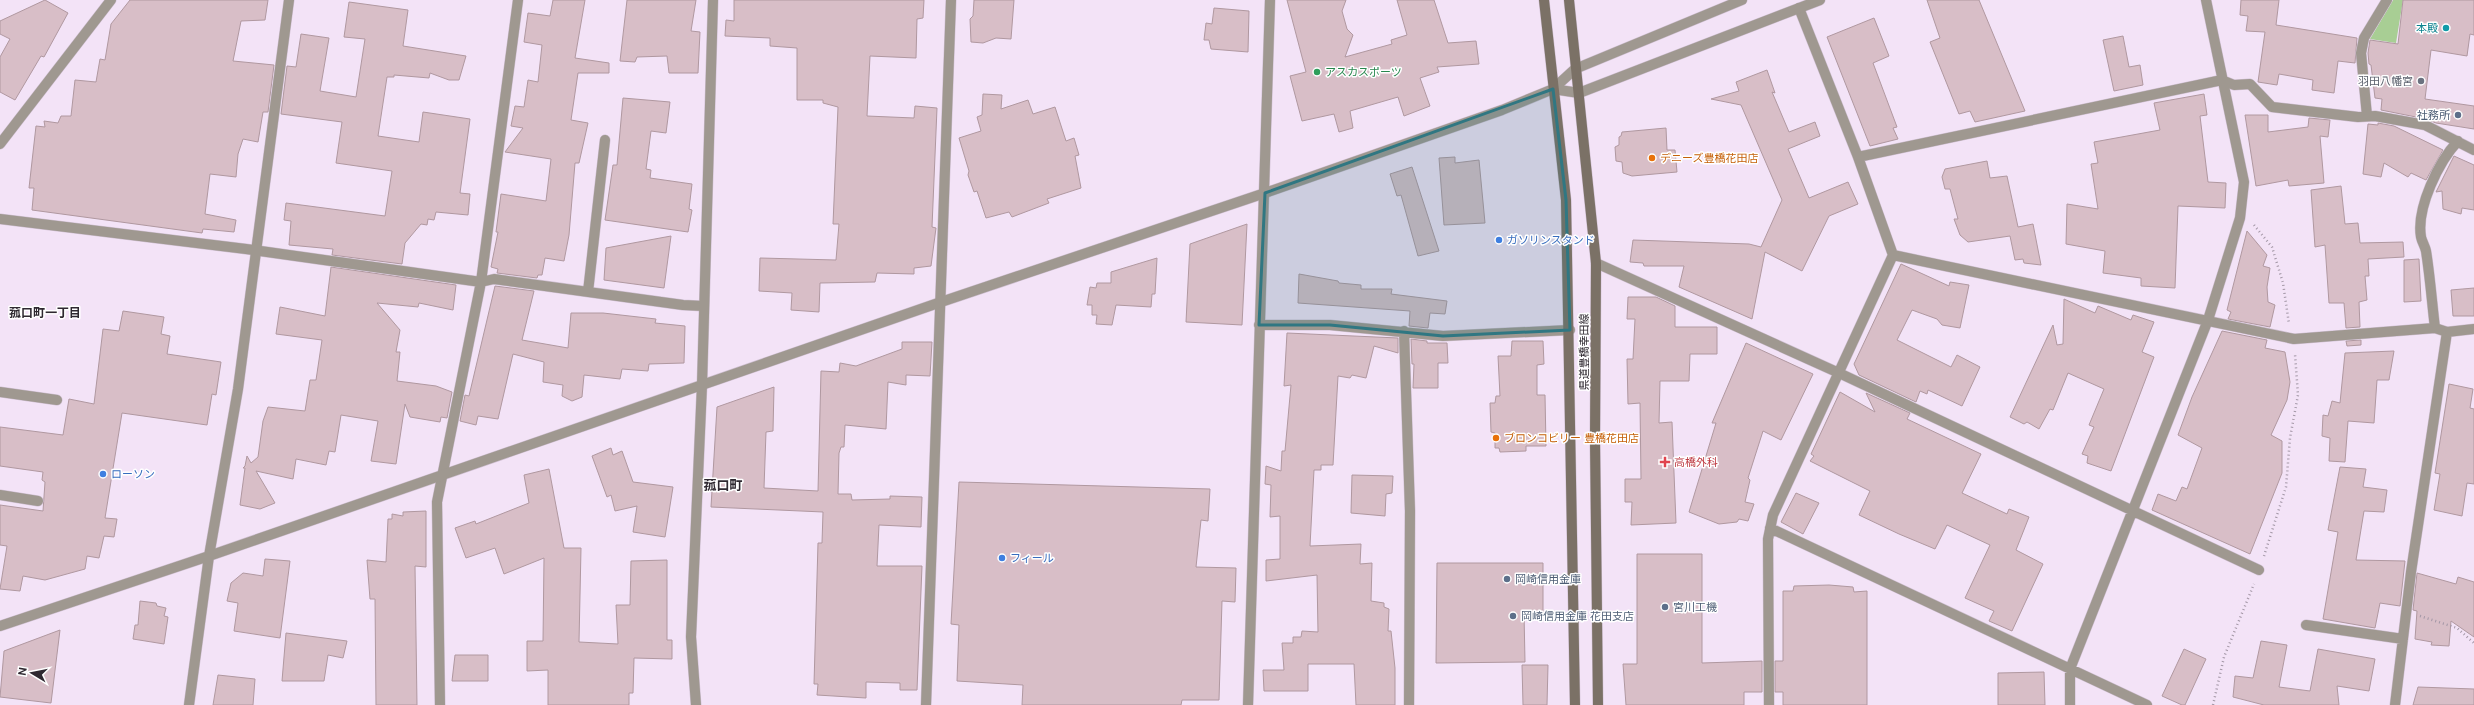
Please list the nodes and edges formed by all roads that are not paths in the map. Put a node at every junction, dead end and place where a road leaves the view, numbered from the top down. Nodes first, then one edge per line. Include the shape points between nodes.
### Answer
1 (112, 0) edge
2 (289, 0) edge
3 (518, 0) edge
4 (713, 0) edge
5 (951, 0) edge
6 (1270, 0) edge
7 (1544, 0) edge
8 (1569, 0) edge
9 (1742, 0) edge
10 (1820, 0) edge
11 (2206, 0) edge
12 (2387, 0) edge
13 (1799, 8) junction
14 (1575, 69) junction
15 (2222, 80) junction
16 (1553, 89) junction
17 (1579, 93) junction
18 (2367, 116) junction
19 (605, 140) dead end
20 (2458, 141) junction
21 (0, 144) edge
22 (2474, 150) edge
23 (1858, 157) junction
24 (1265, 193) junction
25 (0, 219) edge
26 (258, 251) junction
27 (1893, 254) junction
28 (1596, 263) junction
29 (481, 282) junction
30 (588, 292) junction
31 (941, 302) junction
32 (703, 306) junction
33 (2208, 320) junction
34 (1260, 325) junction
35 (2435, 328) junction
36 (2474, 329) edge
37 (1570, 330) junction
38 (1404, 331) junction
39 (2447, 332) junction
40 (1839, 373) junction
41 (702, 385) junction
42 (0, 392) edge
43 (57, 400) dead end
44 (441, 476) junction
45 (0, 495) edge
46 (38, 501) dead end
47 (2133, 512) junction
48 (1770, 528) junction
49 (209, 556) junction
50 (2259, 570) road end
51 (2306, 625) dead end
52 (0, 626) edge
53 (2403, 639) junction
54 (2070, 669) junction
55 (188, 705) edge
56 (440, 705) edge
57 (696, 705) edge
58 (926, 705) edge
59 (1248, 705) edge
60 (1409, 705) edge
61 (1575, 705) edge
62 (1598, 705) edge
63 (1769, 705) edge
64 (2070, 705) edge
65 (2147, 705) edge
66 (2395, 705) edge

1 - 21 street
2 - 26 street
3 - 29 street
4 - 32 street
5 - 31 street
6 - 24 street
7 - 16 main road, 県道豊橋幸田線
8 - 14 main road, 県道豊橋幸田線
9 - 14 street
10 - 13 street
11 - 15 street
12 - 18 street via 2364,38 2361,53
13 - 17 street
13 - 23 street
14 - 16 street
14 - 17 main road, 県道豊橋幸田線
15 - 18 street via 2234,85 2250,84 2272,107
15 - 23 street
15 - 33 street via 2244,182 2240,218
16 - 17 street
16 - 24 street via 1502,110
16 - 37 main road, 県道豊橋幸田線 via 1566,200
17 - 28 main road, 県道豊橋幸田線
18 - 20 street via 2425,125
19 - 30 street
20 - 22 street
20 - 35 street via 2446,156 2424,206 2421,236 2426,250
23 - 27 street
24 - 31 street
24 - 34 street
25 - 26 street
26 - 29 street
26 - 49 street via 238,389
27 - 33 street
27 - 40 street
28 - 40 street
28 - 62 main road, 県道豊橋幸田線
29 - 30 street via 494,279
29 - 44 street
30 - 32 street
31 - 41 street
31 - 58 street
32 - 41 street
33 - 35 street via 2294,339
33 - 47 street
34 - 38 street via 1330,325
34 - 59 street
35 - 39 street
36 - 39 street
37 - 38 street via 1443,336
37 - 61 main road, 県道豊橋幸田線
38 - 60 street via 1410,511
39 - 53 street
40 - 47 street
40 - 48 street via 1772,515
41 - 44 street
41 - 57 street via 691,637
42 - 43 street
44 - 49 street
44 - 56 street via 437,502
45 - 46 street
47 - 50 street
47 - 54 street
48 - 54 street
48 - 63 street
49 - 52 street
49 - 55 street
51 - 53 street
53 - 66 street
54 - 64 street
54 - 65 street

